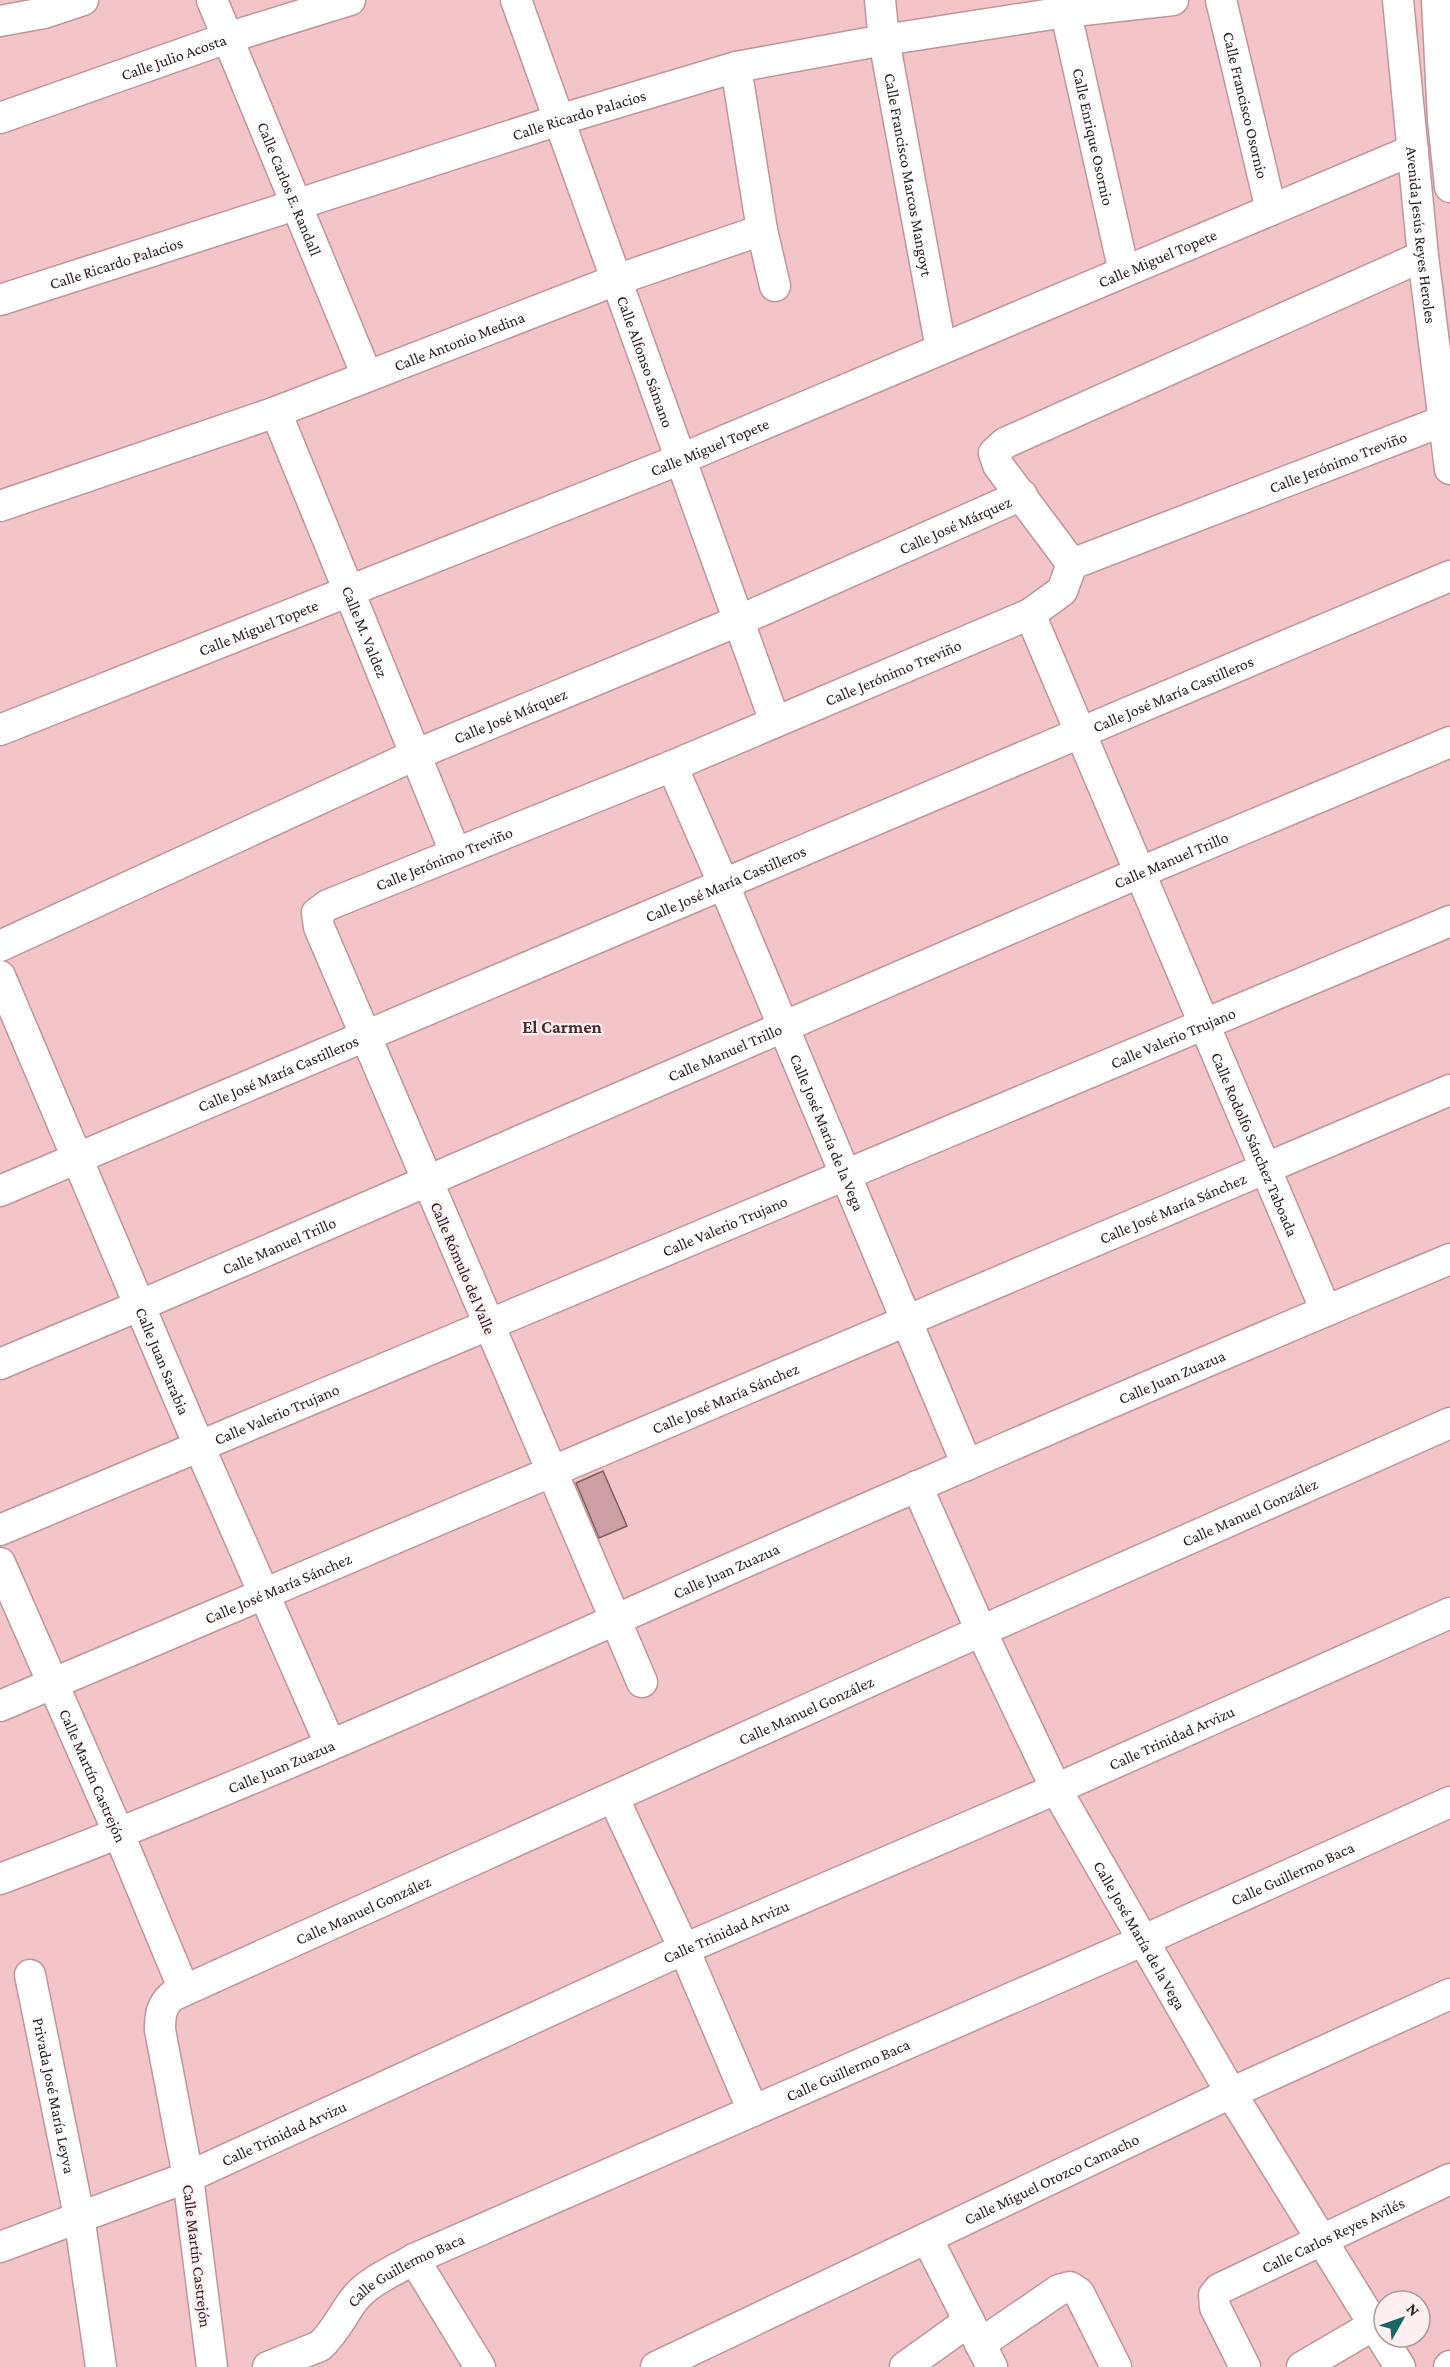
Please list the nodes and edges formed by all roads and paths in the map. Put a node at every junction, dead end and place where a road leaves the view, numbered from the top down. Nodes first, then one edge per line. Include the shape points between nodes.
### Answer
1 (83, 0) edge
2 (212, 0) edge
3 (350, 0) edge
4 (516, 0) edge
5 (880, 0) edge
6 (1173, 0) edge
7 (1221, 0) edge
8 (1398, 0) edge
9 (1437, 0) edge
10 (1064, 6) edge
11 (0, 21) edge
12 (227, 38) junction
13 (884, 40) junction
14 (736, 67) junction
15 (0, 118) edge
16 (1447, 119) edge
17 (559, 120) junction
18 (1413, 150) junction
19 (1450, 187) edge
20 (296, 205) junction
21 (1271, 210) junction
22 (762, 230) junction
23 (1423, 256) junction
24 (1124, 272) junction
25 (616, 280) junction
26 (775, 286) dead end
27 (0, 300) edge
28 (941, 349) junction
29 (367, 376) junction
30 (276, 412) junction
31 (1447, 422) edge
32 (681, 459) junction
33 (1450, 469) edge
34 (1022, 495) junction
35 (0, 506) edge
36 (1072, 564) junction
37 (1450, 576) edge
38 (350, 590) junction
39 (1030, 614) junction
40 (738, 621) junction
41 (775, 722) junction
42 (0, 729) edge
43 (1080, 731) junction
44 (1450, 742) edge
45 (417, 754) junction
46 (672, 766) junction
47 (455, 852) junction
48 (1141, 872) junction
49 (724, 885) junction
50 (317, 913) joint
51 (1450, 921) edge
52 (0, 946) edge
53 (0, 976) edge
54 (1205, 1024) junction
55 (784, 1027) junction
56 (364, 1036) junction
57 (1450, 1090) edge
58 (78, 1157) junction
59 (1265, 1168) junction
60 (846, 1174) junction
61 (426, 1181) junction
62 (0, 1191) edge
63 (1450, 1259) edge
64 (141, 1305) junction
65 (1326, 1311) junction
66 (907, 1321) junction
67 (488, 1325) junction
68 (0, 1364) edge
69 (1450, 1423) edge
70 (199, 1446) junction
71 (967, 1465) junction
72 (550, 1472) junction
73 (917, 1486) junction
74 (0, 1530) edge
75 (0, 1563) edge
76 (264, 1594) junction
77 (1450, 1613) edge
78 (616, 1621) junction
79 (981, 1631) junction
80 (642, 1682) dead end
81 (53, 1683) junction
82 (0, 1706) edge
83 (330, 1744) junction
84 (1056, 1789) junction
85 (614, 1798) junction
86 (1450, 1802) edge
87 (119, 1834) junction
88 (0, 1878) edge
89 (1142, 1941) junction
90 (684, 1949) junction
91 (30, 1975) dead end
92 (1450, 1994) edge
93 (174, 1997) junction
94 (1231, 2093) junction
95 (753, 2111) junction
96 (188, 2177) junction
97 (1450, 2179) edge
98 (79, 2216) junction
99 (927, 2238) junction
100 (1323, 2241) junction
101 (0, 2247) edge
102 (414, 2259) junction
103 (1372, 2322) edge
104 (1372, 2326) edge
105 (980, 2344) edge
106 (1389, 2349) edge
107 (101, 2367) edge
108 (212, 2367) edge
109 (268, 2367) edge
110 (480, 2367) edge
111 (656, 2367) edge
112 (905, 2367) edge
113 (1116, 2367) edge
114 (1245, 2367) edge
115 (1302, 2367) edge
116 (1400, 2367) edge

1 - 11 street via 44,13
2 - 12 street, Calle Carlos E. Randall
3 - 12 street, Calle Julio Acosta
4 - 17 street, Calle Alfonso Sámano
5 - 13 street, Calle Francisco Marcos Mangoyt
6 - 10 street, Calle Ricardo Palacios
7 - 21 street, Calle Francisco Osornio
8 - 18 street, Avenida Jesús Reyes Heroles
9 - 16 street, Avenida Jesús Reyes Heroles
10 - 13 street, Calle Ricardo Palacios
10 - 24 street, Calle Enrique Osornio
12 - 15 street, Calle Julio Acosta
12 - 20 street, Calle Carlos E. Randall
13 - 14 street, Calle Ricardo Palacios
13 - 28 street, Calle Francisco Marcos Mangoyt
14 - 17 street, Calle Ricardo Palacios
14 - 22 street
16 - 19 street, Avenida Jesús Reyes Heroles
17 - 20 street, Calle Ricardo Palacios
17 - 25 street, Calle Alfonso Sámano
18 - 21 street, Calle Miguel Topete
18 - 23 street, Avenida Jesús Reyes Heroles
20 - 27 street, Calle Ricardo Palacios
20 - 29 street, Calle Carlos E. Randall
21 - 24 street, Calle Miguel Topete
22 - 25 street, Calle Antonio Medina
22 - 26 street
23 - 31 street, Avenida Jesús Reyes Heroles
23 - 34 street via 1005,443 994,453 998,465
24 - 28 street, Calle Miguel Topete
25 - 29 street, Calle Antonio Medina
25 - 32 street, Calle Alfonso Sámano
28 - 32 street, Calle Miguel Topete
29 - 30 street, Calle Antonio Medina
30 - 35 street, Calle Antonio Medina
30 - 38 street, Calle M. Valdez
31 - 33 street, Avenida Jesús Reyes Heroles
31 - 36 street, Calle Jerónimo Treviño
32 - 38 street, Calle Miguel Topete
32 - 40 street, Calle Alfonso Sámano
34 - 36 street
34 - 40 street, Calle José Márquez
36 - 39 street, Calle Jerónimo Treviño via 1062,591
37 - 43 street, Calle José María Castilleros
38 - 42 street, Calle Miguel Topete
38 - 45 street, Calle M. Valdez
39 - 41 street, Calle Jerónimo Treviño
39 - 43 street, Calle Rodolfo Sánchez Taboada
40 - 41 street, Calle Alfonso Sámano
40 - 45 street, Calle José Márquez
41 - 46 street, Calle Jerónimo Treviño
43 - 48 street, Calle Rodolfo Sánchez Taboada
43 - 49 street, Calle José María Castilleros
44 - 48 street, Calle Manuel Trillo
45 - 47 street, Calle M. Valdez
45 - 52 street, Calle José Márquez
46 - 47 street, Calle Jerónimo Treviño
46 - 49 street, Calle José María de la Vega
47 - 50 street, Calle Jerónimo Treviño
48 - 54 street, Calle Rodolfo Sánchez Taboada
48 - 55 street, Calle Manuel Trillo
49 - 55 street, Calle José María de la Vega
49 - 56 street, Calle José María Castilleros
50 - 56 street, Calle Rómulo del Valle via 319,927
51 - 54 street, Calle Valerio Trujano
53 - 58 street, Calle Juan Sarabia
54 - 59 street, Calle Rodolfo Sánchez Taboada
54 - 60 street, Calle Valerio Trujano
55 - 60 street, Calle José María de la Vega
55 - 61 street, Calle Manuel Trillo
56 - 58 street, Calle José María Castilleros
56 - 61 street, Calle Rómulo del Valle
57 - 59 street, Calle José María Sánchez
58 - 62 street, Calle José María Castilleros
58 - 64 street, Calle Juan Sarabia
59 - 65 street, Calle Rodolfo Sánchez Taboada
59 - 66 street, Calle José María Sánchez
60 - 66 street, Calle José María de la Vega
60 - 67 street, Calle Valerio Trujano
61 - 64 street, Calle Manuel Trillo
61 - 67 street, Calle Rómulo del Valle
63 - 65 street, Calle Juan Zuazua
64 - 68 street, Calle Manuel Trillo
64 - 70 street, Calle Juan Sarabia
65 - 71 street, Calle Juan Zuazua
66 - 71 street, Calle José María de la Vega
66 - 72 street, Calle José María Sánchez
67 - 70 street, Calle Valerio Trujano
67 - 72 street, Calle Rómulo del Valle
69 - 79 street, Calle Manuel González
70 - 74 street, Calle Valerio Trujano
70 - 76 street, Calle Juan Sarabia
71 - 73 street, Calle Juan Zuazua
72 - 76 street, Calle José María Sánchez
72 - 78 street, Calle Rómulo del Valle
73 - 78 street, Calle Juan Zuazua
73 - 79 street, Calle José María de la Vega
75 - 81 street, Calle Martín Castrejón
76 - 81 street, Calle José María Sánchez
76 - 83 street, Calle Juan Sarabia
77 - 84 street, Calle Trinidad Arvizu
78 - 80 street, Calle Rómulo del Valle
78 - 83 street, Calle Juan Zuazua
79 - 84 street, Calle José María de la Vega
79 - 85 street, Calle Manuel González
81 - 82 street, Calle José María Sánchez
81 - 87 street, Calle Martín Castrejón
83 - 87 street, Calle Juan Zuazua
84 - 89 street, Calle José María de la Vega
84 - 90 street, Calle Trinidad Arvizu
85 - 90 street
85 - 93 street, Calle Manuel González
86 - 89 street, Calle Guillermo Baca
87 - 88 street, Calle Juan Zuazua
87 - 93 street, Calle Martín Castrejón
89 - 94 street, Calle José María de la Vega
89 - 95 street, Calle Guillermo Baca
90 - 95 street
90 - 96 street, Calle Trinidad Arvizu
91 - 98 street, Privada José María Leyva
92 - 94 street, Calle Miguel Orozco Camacho
93 - 96 street, Calle Martín Castrejón via 160,2016 160,2030
94 - 99 street, Calle Miguel Orozco Camacho
94 - 100 street, Calle José María de la Vega
95 - 102 street, Calle Guillermo Baca
96 - 98 street, Calle Trinidad Arvizu
96 - 108 street, Calle Martín Castrejón
97 - 100 street, Calle Carlos Reyes Avilés
98 - 101 street, Calle Trinidad Arvizu
98 - 107 street, Privada José María Leyva
99 - 105 street
99 - 111 street, Calle Miguel Orozco Camacho
100 - 103 street, Calle José María de la Vega
100 - 114 street, Calle Carlos Reyes Avilés via 1216,2292 1215,2307
102 - 109 street, Calle Guillermo Baca via 364,2288 320,2346
102 - 110 street
104 - 115 street
105 - 112 street
105 - 113 street via 1059,2290 1070,2287 1079,2293
106 - 116 street, Calle José María de la Vega

